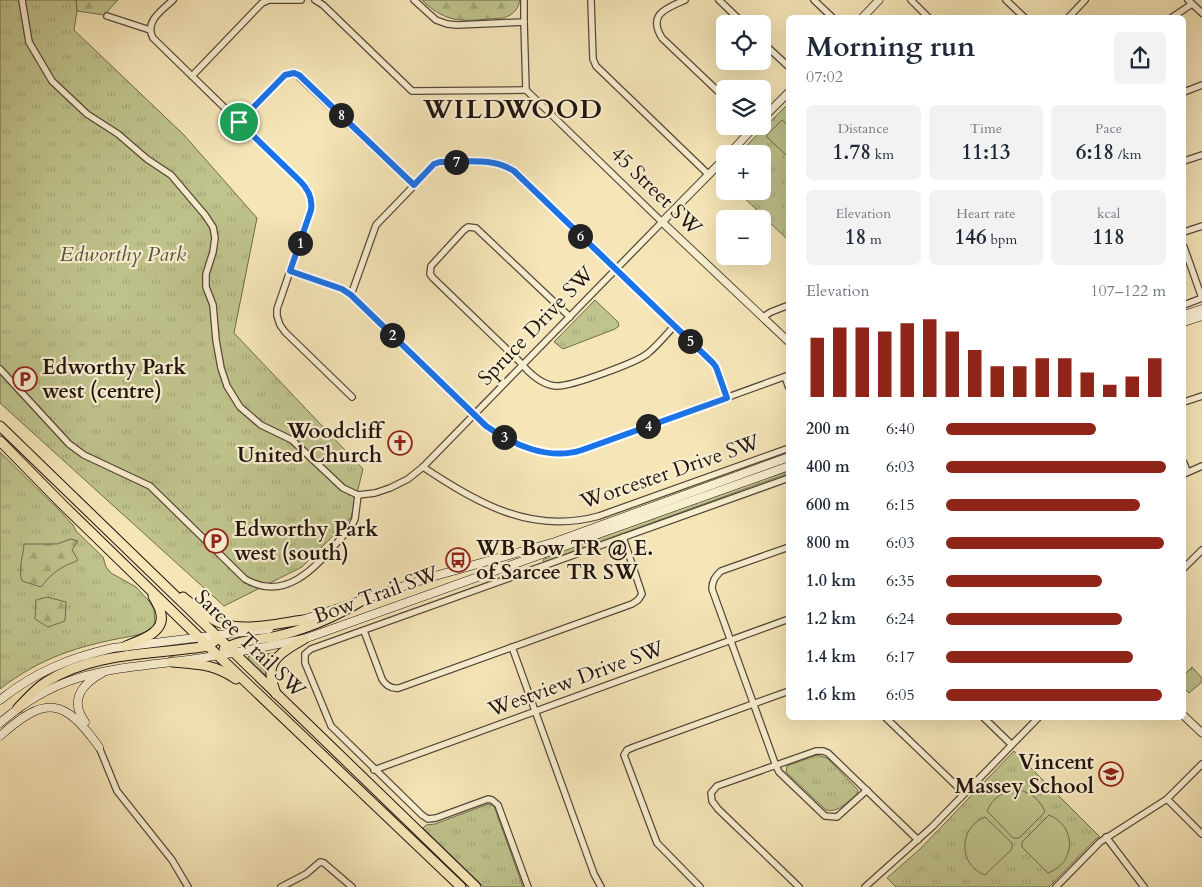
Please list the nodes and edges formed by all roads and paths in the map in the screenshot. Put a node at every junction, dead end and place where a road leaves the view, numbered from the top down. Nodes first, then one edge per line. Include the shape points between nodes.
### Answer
1 (22, 0) edge
2 (172, 0) edge
3 (301, 0) edge
4 (315, 0) edge
5 (414, 0) edge
6 (524, 0) edge
7 (591, 0) edge
8 (685, 0) edge
9 (719, 0) edge
10 (814, 0) edge
11 (879, 0) edge
12 (910, 0) edge
13 (1006, 0) edge
14 (1085, 0) edge
15 (1190, 2) edge
16 (1202, 13) edge
17 (735, 15) edge
18 (829, 15) edge
19 (865, 15) edge
20 (926, 15) edge
21 (1022, 15) edge
22 (1071, 15) edge
23 (1175, 15) edge
24 (107, 16) dead end
25 (524, 22) junction
26 (150, 30) junction
27 (771, 50) edge
28 (786, 64) edge
29 (192, 76) junction
30 (1202, 85) edge
31 (716, 89) edge
32 (526, 90) junction
33 (1186, 91) edge
34 (786, 95) edge
35 (771, 110) edge
36 (239, 122) junction
37 (747, 135) edge
38 (737, 145) edge
39 (1202, 155) edge
40 (1186, 160) edge
41 (716, 166) edge
42 (708, 174) junction
43 (414, 185) junction
44 (662, 222) junction
45 (1202, 226) edge
46 (1186, 231) edge
47 (1186, 253) edge
48 (615, 270) junction
49 (290, 271) junction
50 (351, 295) junction
51 (1202, 298) edge
52 (1186, 304) edge
53 (786, 305) edge
54 (1202, 309) edge
55 (1186, 314) edge
56 (1202, 316) edge
57 (570, 317) junction
58 (763, 317) junction
59 (1186, 321) edge
60 (674, 326) junction
61 (786, 339) edge
62 (522, 366) junction
63 (0, 369) edge
64 (786, 376) edge
65 (1202, 396) edge
66 (352, 398) dead end
67 (727, 398) junction
68 (1186, 401) edge
69 (474, 415) junction
70 (0, 426) edge
71 (0, 440) edge
72 (786, 449) edge
73 (786, 458) edge
74 (1202, 466) edge
75 (423, 467) junction
76 (786, 467) edge
77 (1186, 473) edge
78 (786, 479) edge
79 (358, 496) junction
80 (623, 536) junction
81 (786, 548) edge
82 (1202, 550) edge
83 (480, 565) junction
84 (1186, 566) edge
85 (481, 576) junction
86 (160, 581) junction
87 (149, 589) junction
88 (363, 600) junction
89 (304, 620) junction
90 (786, 620) edge
91 (364, 631) junction
92 (216, 636) junction
93 (200, 638) junction
94 (304, 639) junction
95 (730, 640) junction
96 (126, 646) junction
97 (208, 646) junction
98 (512, 647) junction
99 (230, 650) junction
100 (218, 656) junction
101 (172, 662) junction
102 (111, 669) junction
103 (256, 692) junction
104 (786, 692) edge
105 (276, 694) junction
106 (0, 700) edge
107 (753, 704) junction
108 (18, 708) junction
109 (534, 711) junction
110 (1186, 718) edge
111 (888, 720) edge
112 (986, 720) edge
113 (1036, 720) edge
114 (0, 723) edge
115 (1202, 733) edge
116 (0, 736) edge
117 (1011, 744) junction
118 (99, 747) junction
119 (1202, 764) edge
120 (776, 766) junction
121 (374, 770) junction
122 (867, 790) junction
123 (964, 793) junction
124 (1167, 799) junction
125 (1202, 834) edge
126 (1106, 837) junction
127 (918, 840) junction
128 (188, 887) edge
129 (281, 887) edge
130 (352, 887) edge
131 (461, 887) edge
132 (476, 887) edge
133 (528, 887) edge
134 (601, 887) edge
135 (700, 887) edge
136 (799, 887) edge
137 (866, 887) edge
138 (1056, 887) edge
139 (1144, 887) edge

1 - 79 street via 29,42 52,81 87,114 171,175 206,215 213,228 215,238 206,287 213,305 221,368 234,399 253,420 292,440 343,488
2 - 26 street via 152,22
3 - 29 street via 262,3
4 - 32 street via 412,91
5 - 25 street via 436,20 447,24
6 - 25 street
7 - 42 street via 596,66
8 - 31 street via 662,11 659,32
9 - 17 street
10 - 18 street
11 - 19 street
12 - 20 street
13 - 21 street
14 - 22 street
15 - 16 street
15 - 23 street
24 - 26 street
25 - 32 street
26 - 29 street via 161,47
27 - 28 street
29 - 36 street
30 - 33 street
32 - 44 street, 45 Street SW
34 - 35 street
36 - 43 street via 285,75 296,74
36 - 49 street via 307,188 310,196 311,210
37 - 38 street
39 - 40 street
41 - 42 street, Spruce Drive SW
42 - 44 street, Spruce Drive SW
43 - 48 street via 440,162 499,163 514,171
43 - 50 street via 376,225
44 - 48 street, Spruce Drive SW
44 - 58 street, 45 Street SW
45 - 46 street
47 - 51 street
48 - 57 street, Spruce Drive SW
48 - 60 street
49 - 50 street
49 - 66 street via 277,310 280,325
50 - 69 street
51 - 52 street
53 - 58 street
54 - 55 main road
56 - 59 main road
57 - 62 street, Spruce Drive SW
57 - 62 street via 479,230 472,227 464,230 432,263 430,274
58 - 61 street, 45 Street SW
60 - 62 street via 640,358 569,384 548,384 529,374
60 - 67 street via 716,367
62 - 69 street, Spruce Drive SW
63 - 79 street via 68,444 150,486 245,579 259,586 282,586 306,574 351,527
64 - 67 street
65 - 68 street
67 - 69 street via 565,454 540,452 508,439
69 - 75 street, Spruce Drive SW
70 - 86 highway, Sarcee Trail SW
71 - 87 highway, Sarcee Trail SW
72 - 75 street, Worcester Drive SW via 599,516 571,522 528,520 510,514 470,497
73 - 83 main road, Bow Trail SW via 555,542
74 - 77 street
75 - 79 street, Spruce Drive SW via 390,488
76 - 85 main road, Bow Trail SW
78 - 80 street
80 - 91 street
80 - 98 street via 642,589 638,600
81 - 95 street via 721,571 712,582
82 - 84 street
83 - 85 main road via 484,569
83 - 88 main road, Bow Trail SW
85 - 94 main road, Bow Trail SW
86 - 89 highway via 208,616 231,626 252,627
86 - 92 highway, Sarcee Trail SW
87 - 93 highway, Sarcee Trail SW
87 - 96 highway via 161,612 160,623 152,634
88 - 89 main road, Bow Trail SW
88 - 99 highway via 339,615 303,628 234,644
89 - 92 main road, Bow Trail SW via 274,628
90 - 95 street, Westview Drive SW
91 - 98 street via 382,679 393,688
91 - 121 street via 311,649 305,654 305,662 331,726
92 - 93 main road, Bow Trail SW
92 - 97 highway
92 - 99 highway, Sarcee Trail SW
93 - 96 main road, Bow Trail SW
93 - 97 highway, Sarcee Trail SW
94 - 99 main road, Bow Trail SW
94 - 105 highway via 274,663 270,672
95 - 107 street
95 - 109 street, Westview Drive SW
96 - 106 main road, Bow Trail SW via 56,664
97 - 100 highway, Sarcee Trail SW
97 - 108 highway via 128,655 80,666 46,682
98 - 109 street
99 - 100 highway
99 - 105 highway, Sarcee Trail SW
100 - 101 main road
100 - 103 highway, Sarcee Trail SW
101 - 102 main road
101 - 103 highway via 216,667
102 - 108 main road via 60,684
102 - 118 main road via 90,680 78,698 80,715 95,735
103 - 131 highway, Sarcee Trail SW
104 - 107 street
105 - 132 highway, Sarcee Trail SW
107 - 120 street
107 - 135 street via 634,746 624,755 656,843
108 - 114 main road
109 - 121 street, Westview Drive SW
109 - 134 street
110 - 115 street
111 - 123 street
112 - 117 street
113 - 117 street
116 - 118 main road via 34,710 53,708 73,715
117 - 123 street
118 - 128 street via 117,792 172,860
119 - 124 street
120 - 122 street via 823,750
120 - 122 street via 825,816 837,817
120 - 136 street via 717,786 711,793 712,800
121 - 133 street via 428,819 488,799 496,802
122 - 127 street
123 - 127 street
124 - 125 street
124 - 126 street
126 - 138 street
126 - 139 street
127 - 137 street
129 - 130 street via 306,874 320,862

